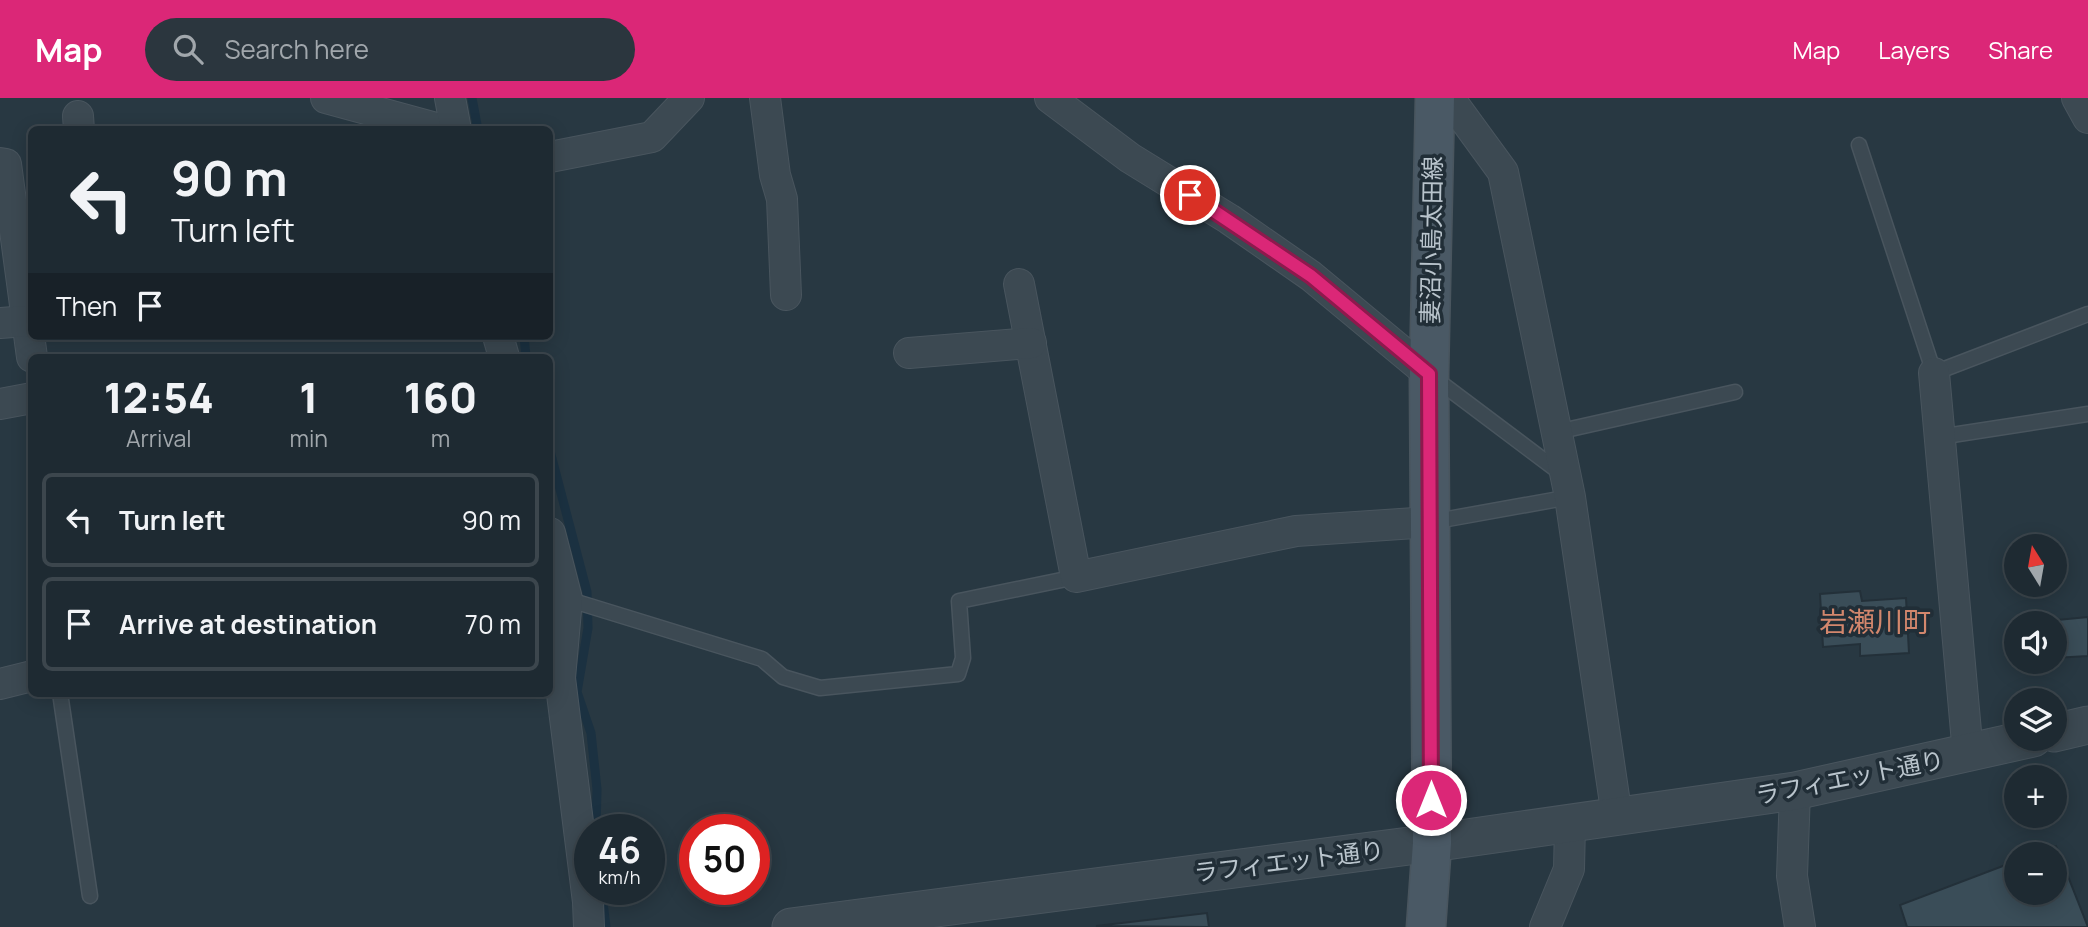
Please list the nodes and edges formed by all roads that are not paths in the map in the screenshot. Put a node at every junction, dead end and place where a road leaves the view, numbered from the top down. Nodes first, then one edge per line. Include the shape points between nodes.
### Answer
1 (326, 98) edge
2 (450, 98) edge
3 (689, 98) edge
4 (765, 98) edge
5 (1050, 98) edge
6 (1435, 98) edge
7 (1449, 98) edge
8 (2077, 98) edge
9 (2088, 118) edge
10 (428, 126) edge
11 (455, 126) edge
12 (1859, 145) dead end
13 (553, 156) edge
14 (0, 163) edge
15 (21, 204) edge
16 (1019, 284) dead end
17 (786, 295) dead end
18 (2088, 314) edge
19 (13, 321) edge
20 (1031, 343) junction
21 (909, 353) dead end
22 (30, 354) edge
23 (1934, 373) junction
24 (1429, 374) junction
25 (1735, 392) dead end
26 (28, 399) edge
27 (0, 404) edge
28 (2088, 414) edge
29 (1557, 432) junction
30 (1940, 437) junction
31 (1568, 487) junction
32 (1430, 522) junction
33 (553, 558) edge
34 (1076, 577) junction
35 (558, 600) edge
36 (28, 677) edge
37 (0, 684) edge
38 (61, 697) edge
39 (2088, 725) edge
40 (2067, 730) edge
41 (2004, 745) edge
42 (1968, 754) junction
43 (1795, 792) junction
44 (1617, 817) junction
45 (1570, 824) junction
46 (1432, 844) junction
47 (90, 896) dead end
48 (589, 927) edge
49 (791, 927) edge
50 (1426, 927) edge
51 (1545, 927) edge
52 (1800, 927) edge

1 - 10 street
2 - 11 street
3 - 13 street via 652,137
4 - 17 street via 782,199
5 - 24 street via 1130,158 1311,276
6 - 24 main road, 妻沼小島太田線
7 - 29 street via 1503,172
8 - 9 street
12 - 23 lane
14 - 15 street via 6,164
15 - 19 street
16 - 20 street
18 - 23 lane
19 - 22 street
20 - 21 street
20 - 34 street
23 - 30 street
24 - 31 lane
24 - 32 main road, 妻沼小島太田線
25 - 29 lane
26 - 27 street
28 - 30 lane
29 - 31 street
30 - 42 street
31 - 32 lane
31 - 44 street
32 - 34 street via 1296,531
32 - 46 main road, 妻沼小島太田線
33 - 35 street
34 - 35 lane via 959,601 963,658 958,674 820,688 783,677 762,659
35 - 48 street via 560,678
36 - 37 street
38 - 47 lane
39 - 40 street
41 - 42 street, ラフィエット通り
42 - 43 street, ラフィエット通り
43 - 44 street, ラフィエット通り
43 - 52 street via 1791,876
44 - 45 street, ラフィエット通り
45 - 46 street, ラフィエット通り
45 - 51 street via 1569,869
46 - 49 street, ラフィエット通り
46 - 50 main road, 妻沼小島太田線

